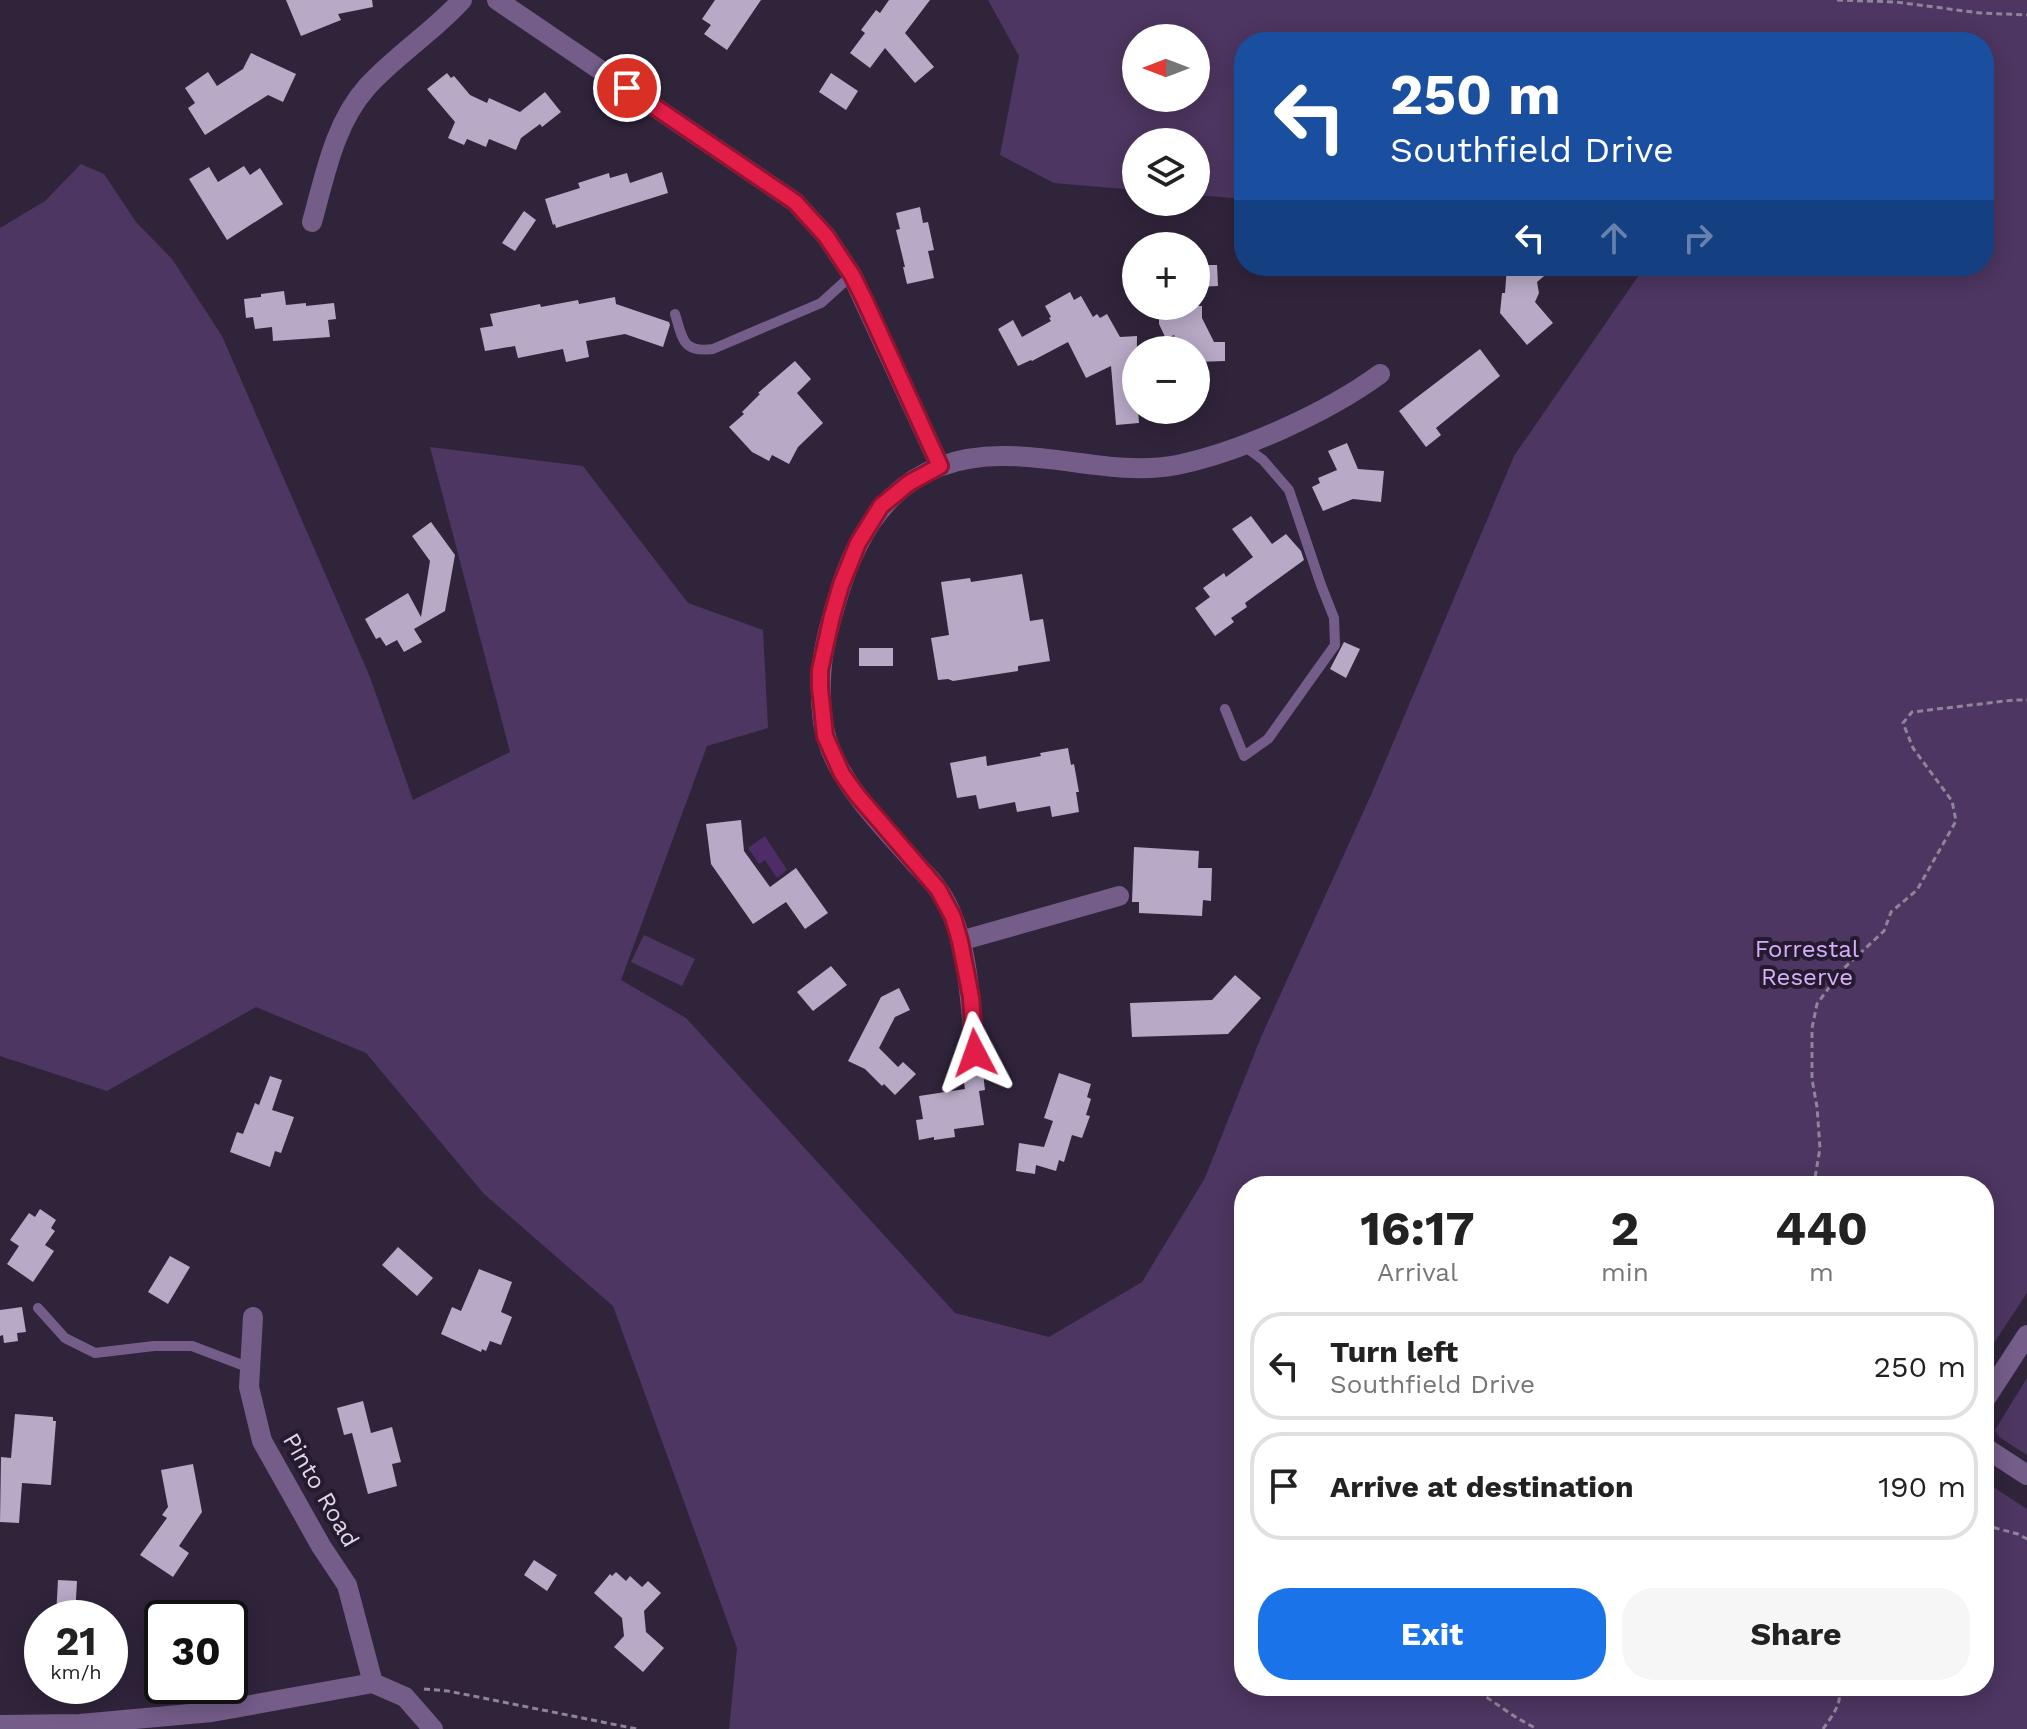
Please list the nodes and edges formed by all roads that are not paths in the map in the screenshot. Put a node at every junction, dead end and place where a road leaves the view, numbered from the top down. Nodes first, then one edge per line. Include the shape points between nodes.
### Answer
1 (462, 0) edge
2 (497, 0) edge
3 (312, 222) dead end
4 (852, 275) junction
5 (675, 314) dead end
6 (1380, 374) dead end
7 (1243, 445) junction
8 (940, 466) junction
9 (1225, 709) dead end
10 (1119, 896) dead end
11 (960, 941) junction
12 (975, 1053) dead end
13 (38, 1308) dead end
14 (253, 1317) dead end
15 (2027, 1335) edge
16 (250, 1368) junction
17 (1994, 1386) edge
18 (1994, 1454) edge
19 (2027, 1475) edge
20 (373, 1683) junction
21 (0, 1725) edge
22 (81, 1726) edge
23 (433, 1729) edge

1 - 3 street via 387,67 350,110
2 - 4 street via 795,202
4 - 5 lane via 821,303 713,349 701,351 685,344
4 - 8 street
6 - 7 street via 1354,393
7 - 8 street via 1177,465 1151,467 1001,456
7 - 9 lane via 1289,490 1334,618 1335,645 1268,739 1244,756
8 - 11 street via 881,506 858,543 832,616 820,688 825,736 842,774 938,889
10 - 11 street
11 - 12 street
13 - 16 lane via 65,1338 95,1353 192,1346
14 - 16 street, Pinto Road
15 - 17 street
16 - 20 street, Pinto Road via 249,1387 262,1441 347,1585
18 - 19 street
20 - 22 street via 212,1712
20 - 23 street via 405,1697
21 - 22 street

